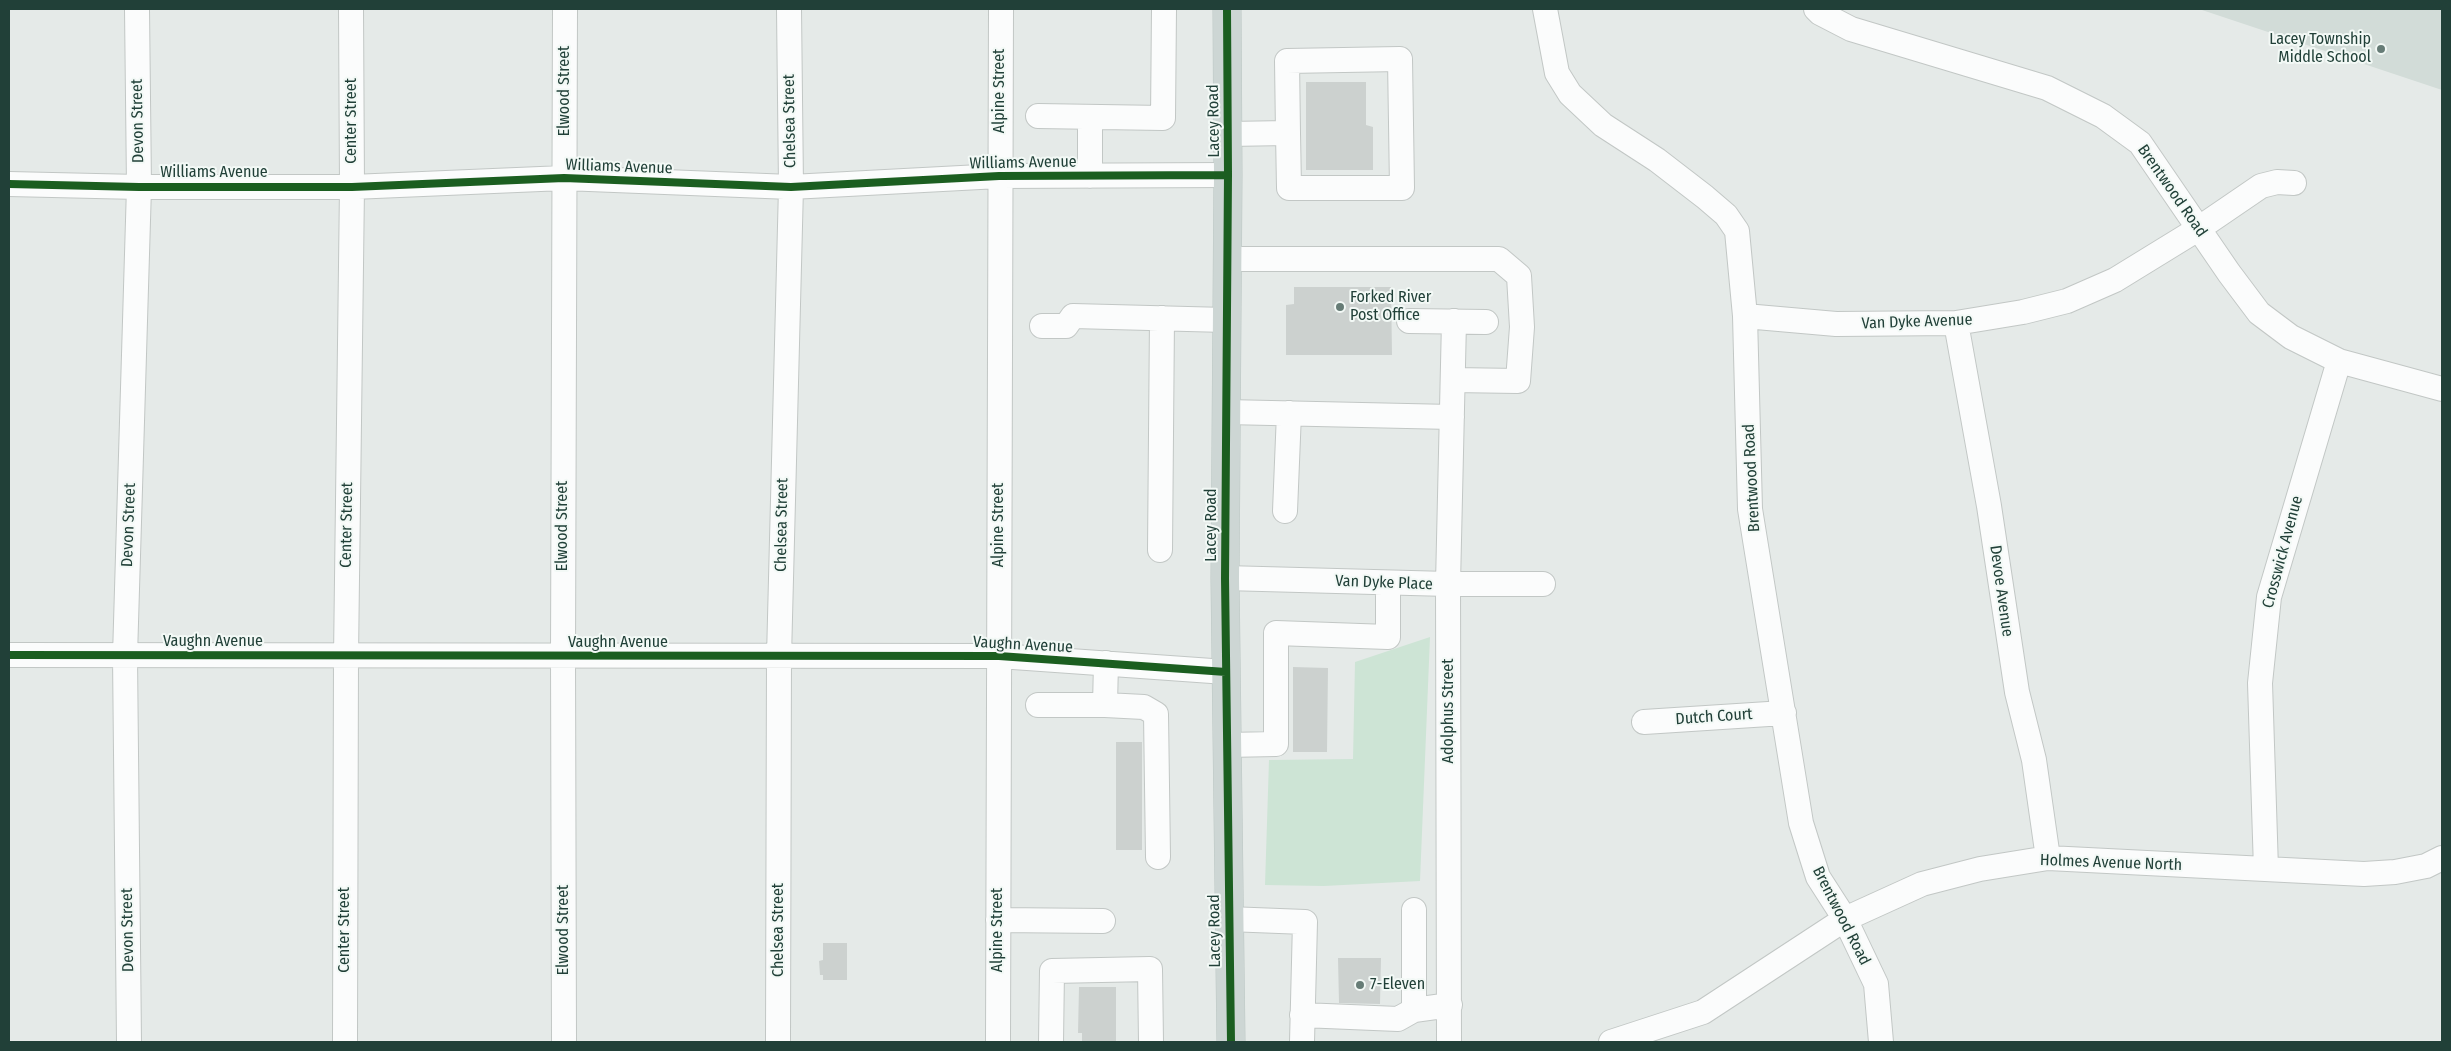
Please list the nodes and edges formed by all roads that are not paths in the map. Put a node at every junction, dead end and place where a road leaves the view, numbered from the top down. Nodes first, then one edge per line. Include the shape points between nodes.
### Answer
1 (137, 9) edge
2 (351, 9) edge
3 (565, 9) edge
4 (789, 9) edge
5 (1000, 9) edge
6 (1164, 9) edge
7 (1227, 9) edge
8 (1545, 9) edge
9 (1816, 9) edge
10 (1038, 116) dead end
11 (1090, 117) junction
12 (1288, 133) junction
13 (1228, 134) junction
14 (1228, 175) junction
15 (999, 176) junction
16 (1090, 176) junction
17 (564, 178) junction
18 (2294, 183) dead end
19 (9, 184) edge
20 (139, 187) junction
21 (352, 187) junction
22 (791, 187) junction
23 (2198, 229) junction
24 (1227, 258) junction
25 (1745, 316) junction
26 (1162, 318) junction
27 (1226, 320) junction
28 (1409, 320) dead end
29 (1454, 322) junction
30 (1486, 322) dead end
31 (1956, 323) junction
32 (1042, 326) dead end
33 (2339, 361) junction
34 (1453, 380) junction
35 (2442, 390) edge
36 (1226, 412) junction
37 (1289, 413) junction
38 (1452, 417) junction
39 (1285, 512) dead end
40 (1160, 550) dead end
41 (1225, 578) junction
42 (1388, 583) junction
43 (1448, 584) junction
44 (1543, 584) dead end
45 (9, 655) edge
46 (125, 656) junction
47 (346, 656) junction
48 (999, 656) junction
49 (563, 657) junction
50 (779, 657) junction
51 (1106, 663) junction
52 (1226, 672) junction
53 (1038, 705) dead end
54 (1105, 705) junction
55 (1784, 713) junction
56 (1644, 722) dead end
57 (1227, 745) junction
58 (1158, 857) dead end
59 (2048, 858) junction
60 (2442, 858) edge
61 (2266, 869) junction
62 (1414, 910) dead end
63 (1845, 918) junction
64 (1228, 919) junction
65 (998, 920) junction
66 (1103, 921) dead end
67 (1450, 1005) junction
68 (1414, 1010) junction
69 (1302, 1015) junction
70 (1639, 1038) edge
71 (129, 1042) edge
72 (345, 1042) edge
73 (564, 1042) edge
74 (778, 1042) edge
75 (998, 1042) edge
76 (1051, 1042) edge
77 (1150, 1042) edge
78 (1230, 1042) edge
79 (1302, 1042) edge
80 (1450, 1042) edge
81 (1611, 1042) edge
82 (1881, 1042) edge

1 - 20 street, Devon Street
2 - 21 street, Center Street
3 - 17 street, Elwood Street
4 - 22 street, Chelsea Street
5 - 15 street, Alpine Street
6 - 11 street via 1163,118
7 - 13 main road, Lacey Road
8 - 25 street, Brentwood Road via 1557,73 1570,94 1603,125 1657,160 1705,198 1726,216 1737,231
9 - 23 street, Brentwood Road via 1851,30 2047,88 2103,116 2140,143
10 - 11 street
11 - 16 street
12 - 12 street via 1289,188 1402,188 1400,60 1288,61
12 - 13 street
13 - 14 main road, Lacey Road
14 - 16 street, Williams Avenue
14 - 24 main road, Lacey Road
15 - 16 street, Williams Avenue
15 - 22 street, Williams Avenue
15 - 48 street, Alpine Street
17 - 21 street, Williams Avenue
17 - 22 street, Williams Avenue
17 - 49 street, Elwood Street
18 - 23 street, Van Dyke Avenue via 2277,182 2261,186
19 - 20 street, Williams Avenue
20 - 21 street, Williams Avenue
20 - 46 street, Devon Street
21 - 47 street, Center Street
22 - 50 street, Chelsea Street
23 - 31 street, Van Dyke Avenue via 2115,280 2067,301
23 - 33 street, Brentwood Road via 2259,313 2291,337
24 - 27 main road, Lacey Road
24 - 34 street via 1500,259 1519,276 1522,327 1518,381
25 - 31 street, Van Dyke Avenue via 1836,324
25 - 55 street, Brentwood Road via 1750,509
26 - 27 street
26 - 32 street via 1073,316 1066,326
26 - 40 street
27 - 36 main road, Lacey Road
28 - 29 street
29 - 30 street
29 - 34 street, Adolphus Street
31 - 59 street, Devoe Avenue via 1989,506 2016,684 2034,760
33 - 35 street, Brentwood Road
33 - 61 street, Crosswick Avenue via 2269,597 2260,684
34 - 38 street, Adolphus Street
36 - 37 street
36 - 41 main road, Lacey Road
37 - 38 street
37 - 39 street
38 - 43 street, Adolphus Street
41 - 42 street, Van Dyke Place
41 - 52 main road, Lacey Road
42 - 43 street, Van Dyke Place
42 - 57 street via 1388,638 1276,633 1276,744
43 - 44 street, Van Dyke Place
43 - 67 street, Adolphus Street
45 - 46 street, Vaughn Avenue
46 - 47 street, Vaughn Avenue
46 - 71 street, Devon Street
47 - 49 street, Vaughn Avenue
47 - 72 street, Center Street
48 - 50 street, Vaughn Avenue
48 - 51 street, Vaughn Avenue
48 - 65 street, Alpine Street
49 - 50 street, Vaughn Avenue
49 - 73 street, Elwood Street
50 - 74 street, Chelsea Street
51 - 52 street, Vaughn Avenue
51 - 54 street
52 - 57 main road, Lacey Road
53 - 54 street
54 - 58 street via 1144,706 1156,714
55 - 56 street, Dutch Court
55 - 63 street, Brentwood Road via 1801,822 1818,877
57 - 64 main road, Lacey Road
59 - 61 street, Holmes Avenue North
59 - 63 street, Holmes Avenue North via 1922,884
60 - 61 street, Holmes Avenue North via 2418,867 2364,874
62 - 68 street
63 - 70 street, Holmes Avenue North via 1703,1012
63 - 82 street, Brentwood Road via 1876,984
64 - 69 street via 1305,922
64 - 78 main road, Lacey Road
65 - 66 street
65 - 75 street, Alpine Street
67 - 68 street
67 - 80 street, Adolphus Street
68 - 69 street via 1398,1019
69 - 79 street
70 - 81 street, Holmes Avenue North
76 - 77 street via 1052,971 1150,969

